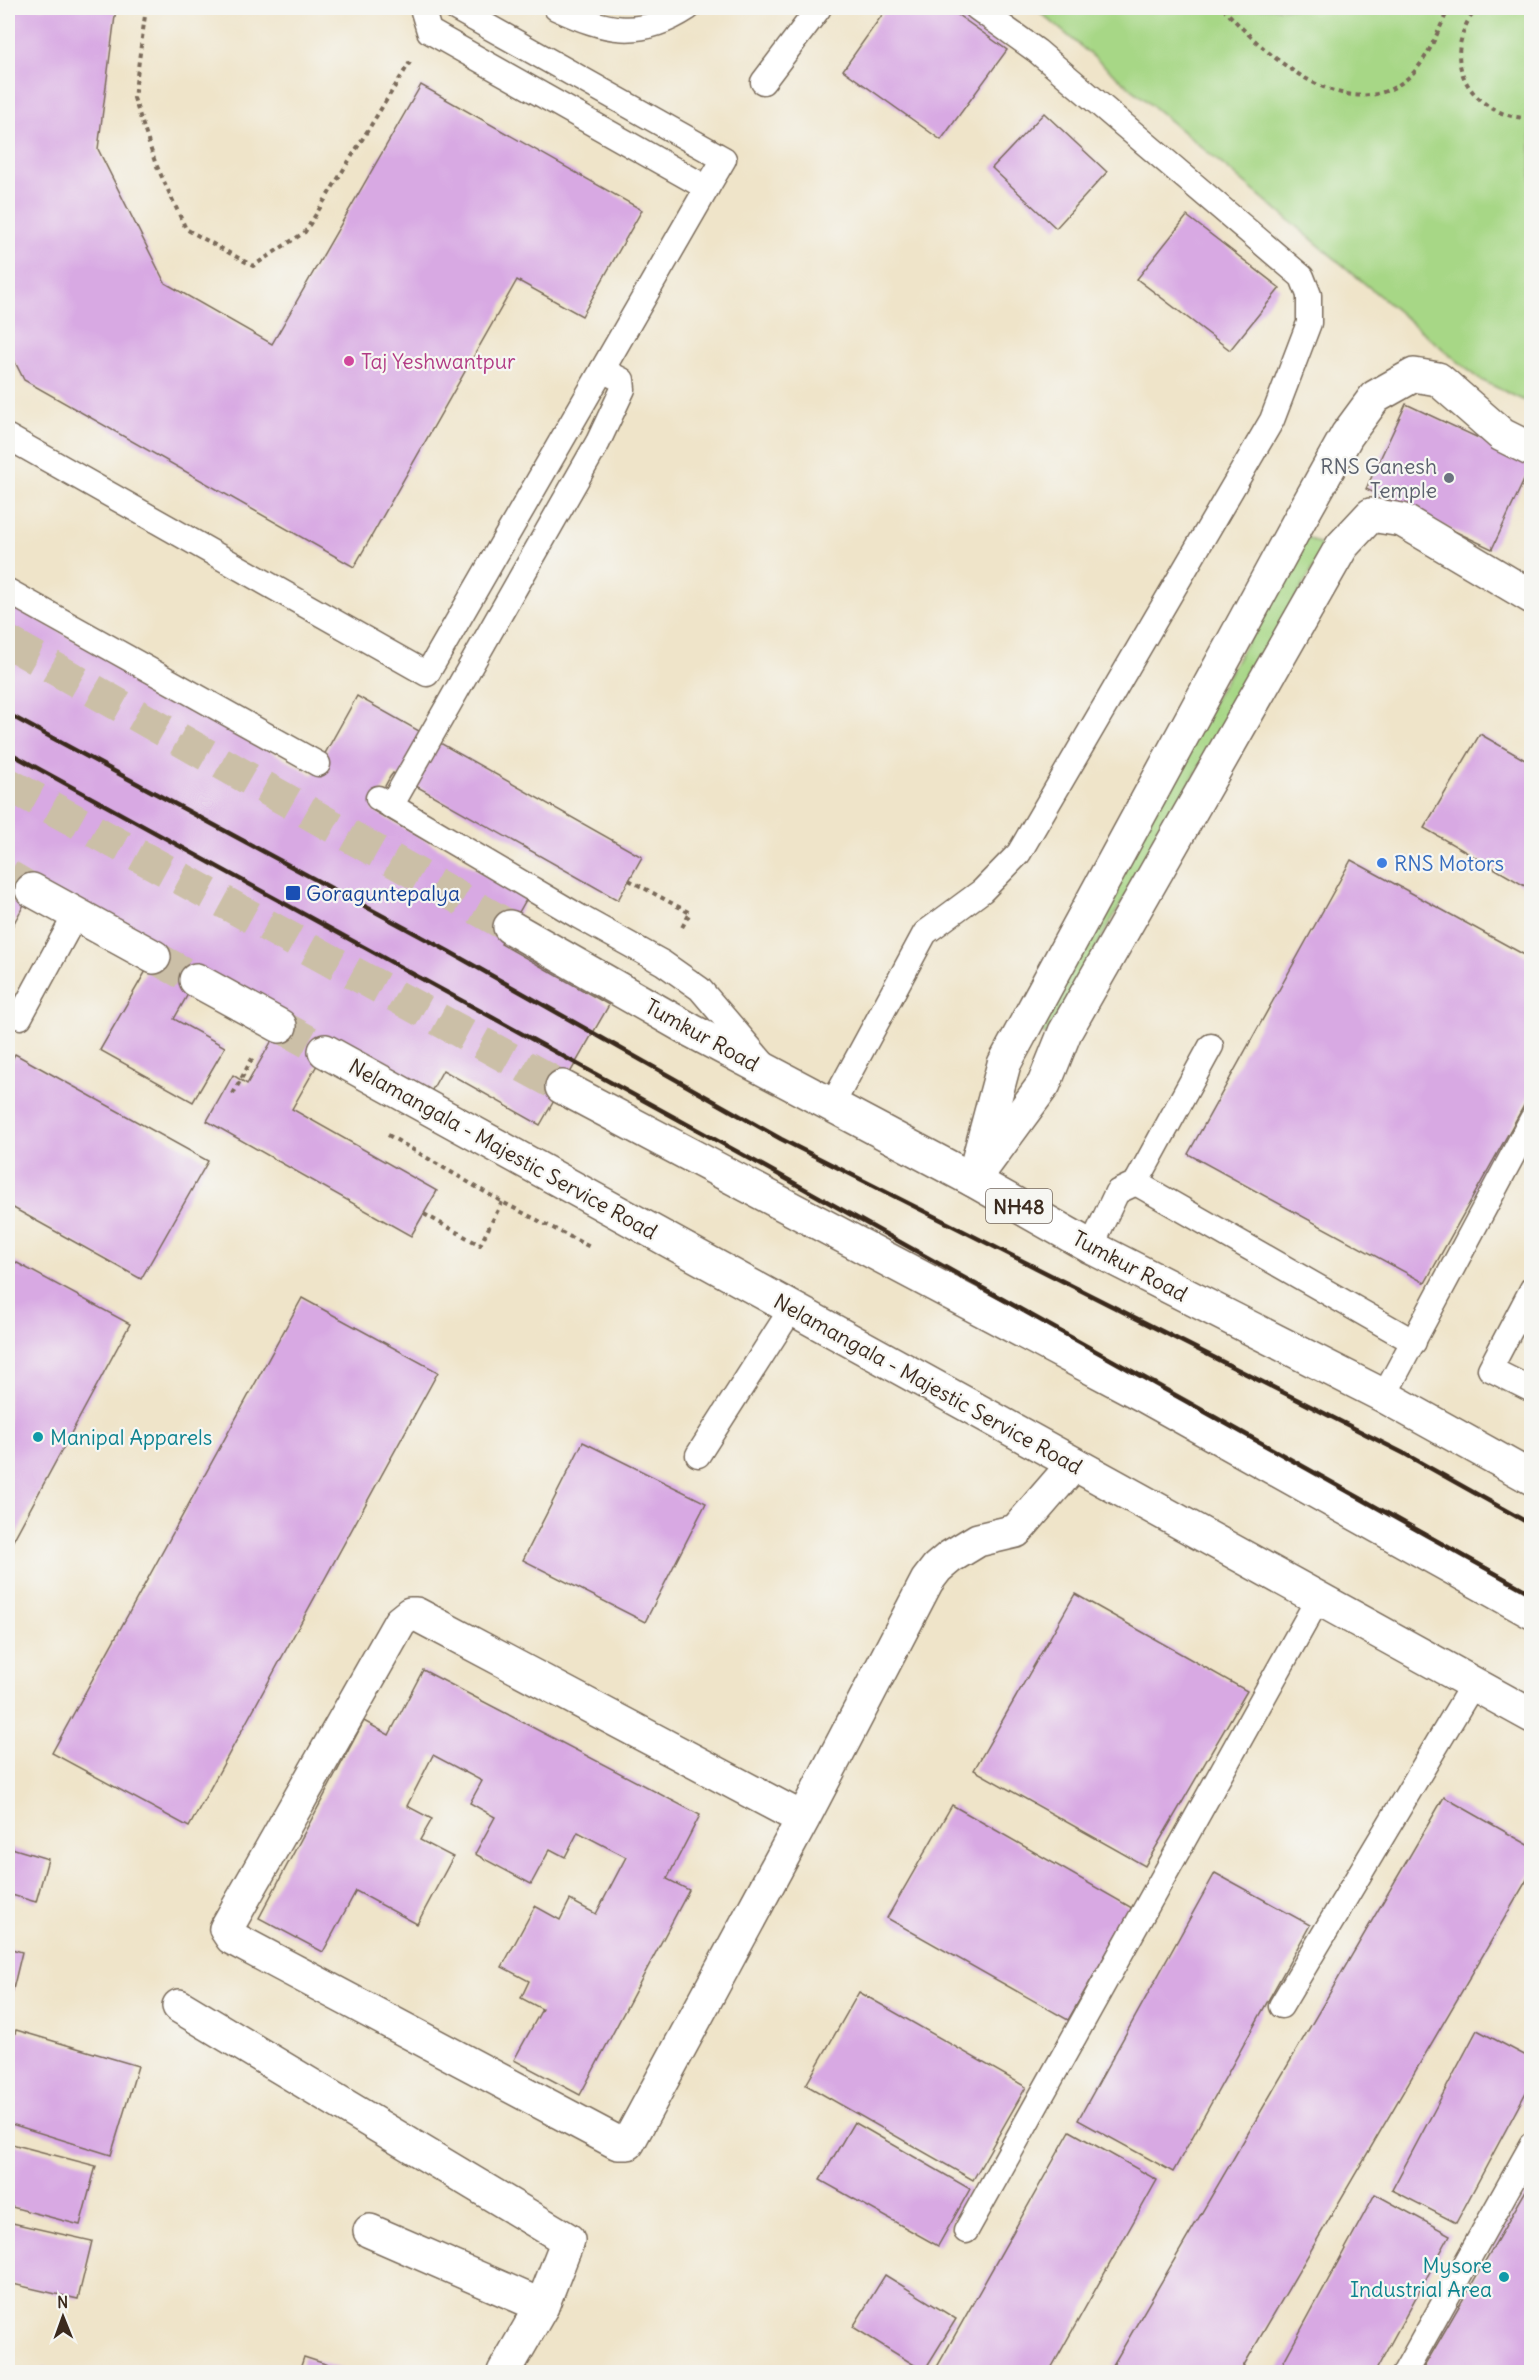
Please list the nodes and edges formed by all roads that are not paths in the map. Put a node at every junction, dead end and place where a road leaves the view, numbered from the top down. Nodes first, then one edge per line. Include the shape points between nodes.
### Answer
1 (422, 8) edge
2 (455, 8) edge
3 (556, 8) edge
4 (687, 8) edge
5 (819, 8) edge
6 (977, 8) edge
7 (763, 82) dead end
8 (707, 188) junction
9 (602, 370) junction
10 (8, 436) edge
11 (1532, 450) edge
12 (1300, 519) junction
13 (1342, 546) junction
14 (8, 591) edge
15 (1532, 597) edge
16 (318, 764) dead end
17 (32, 890) tunnel mouth
18 (76, 914) junction
19 (510, 927) tunnel mouth
20 (154, 957) tunnel mouth
21 (196, 980) tunnel mouth
22 (20, 1017) dead end
23 (280, 1026) tunnel mouth
24 (1211, 1046) dead end
25 (325, 1051) tunnel mouth
26 (772, 1073) junction
27 (562, 1087) tunnel mouth
28 (832, 1105) junction
29 (1532, 1119) edge
30 (973, 1180) junction
31 (1136, 1183) junction
32 (1091, 1247) junction
33 (1532, 1289) edge
34 (792, 1308) junction
35 (1414, 1342) junction
36 (1532, 1390) edge
37 (1384, 1396) junction
38 (698, 1455) dead end
39 (1074, 1464) junction
40 (1532, 1478) edge
41 (1318, 1599) junction
42 (1532, 1612) edge
43 (1473, 1684) junction
44 (1532, 1716) edge
45 (803, 1819) junction
46 (179, 2006) dead end
47 (1281, 2006) dead end
48 (1532, 2145) edge
49 (369, 2231) dead end
50 (966, 2231) dead end
51 (542, 2306) junction
52 (504, 2373) edge
53 (1405, 2373) edge

1 - 8 lane via 429,31
2 - 8 lane via 724,159
3 - 4 lane via 586,21 634,30 654,26
5 - 7 lane
6 - 28 lane via 1037,51 1302,277 1309,295 1309,323 1272,420 1019,854 982,891 925,933
8 - 9 lane
9 - 10 lane via 427,674
9 - 26 lane via 622,380 623,389 598,442 385,802 663,963 700,989
11 - 12 main road via 1502,435 1438,380 1414,375 1375,397 1347,435
12 - 13 main road
12 - 30 main road via 1004,1064
13 - 15 main road via 1371,515 1401,520
13 - 30 main road via 1065,1032 1044,1084
14 - 16 lane
17 - 18 main road
18 - 20 main road
18 - 22 lane
19 - 26 main road, Tumkur Road / NH48
21 - 23 main road
24 - 31 lane
25 - 34 main road, Nelamangala - Majestic Service Road
26 - 28 main road, Tumkur Road / NH48
27 - 42 main road via 1143,1395
28 - 30 main road, Tumkur Road / NH48
29 - 35 lane
30 - 32 main road, Tumkur Road / NH48
31 - 32 lane via 1117,1192
31 - 35 lane
32 - 37 main road, Tumkur Road / NH48
33 - 36 lane via 1490,1369
34 - 38 lane
34 - 39 main road, Nelamangala - Majestic Service Road
35 - 37 lane
37 - 40 main road, Tumkur Road / NH48
39 - 41 main road, Nelamangala - Majestic Service Road
39 - 45 main road via 1016,1531 978,1540 950,1557 927,1581
41 - 43 main road, Nelamangala - Majestic Service Road
41 - 50 lane
43 - 44 main road, Nelamangala - Majestic Service Road
43 - 47 lane
45 - 45 main road via 628,2143 618,2143 232,1938 226,1929 400,1622 410,1614
46 - 51 main road via 568,2240
48 - 53 lane
49 - 51 main road
51 - 52 main road

